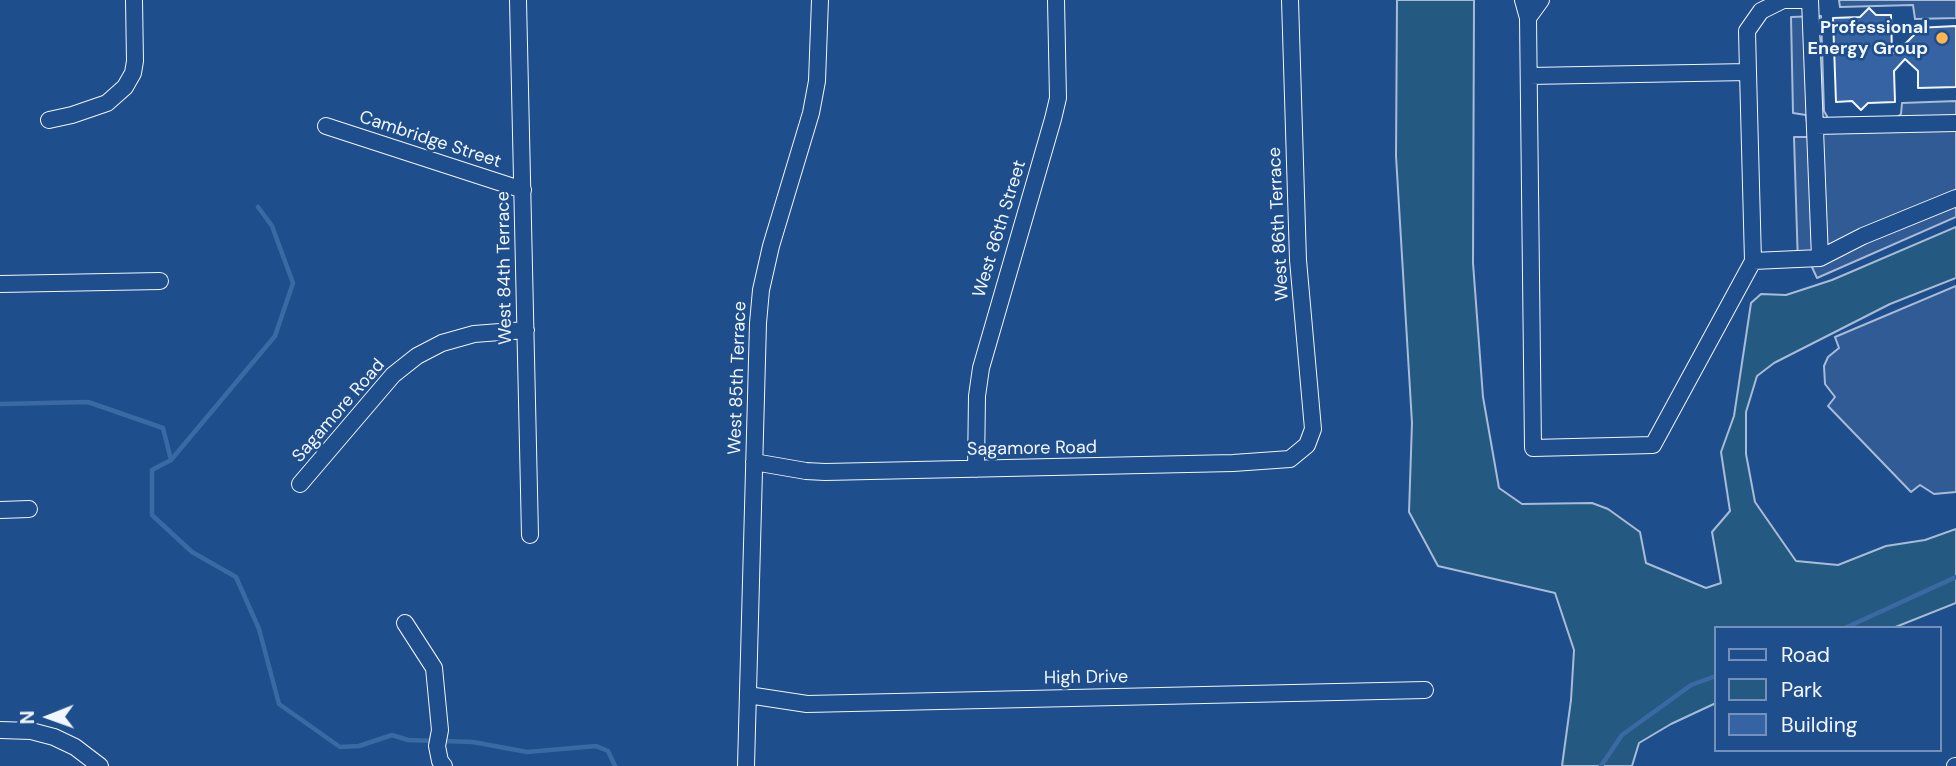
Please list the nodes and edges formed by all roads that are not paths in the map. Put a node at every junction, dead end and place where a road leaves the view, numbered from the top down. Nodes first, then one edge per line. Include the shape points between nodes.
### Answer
1 (134, 0) edge
2 (517, 0) edge
3 (820, 0) edge
4 (1056, 0) edge
5 (1290, 0) edge
6 (1523, 0) edge
7 (1541, 0) edge
8 (1803, 0) edge
9 (1810, 0) edge
10 (1528, 18) junction
11 (1748, 72) junction
12 (1529, 76) junction
13 (49, 120) dead end
14 (1956, 123) edge
15 (326, 126) dead end
16 (1815, 126) junction
17 (523, 190) junction
18 (1956, 198) edge
19 (1821, 258) junction
20 (1753, 261) junction
21 (160, 281) dead end
22 (0, 284) edge
23 (526, 330) junction
24 (1307, 445) joint
25 (754, 462) junction
26 (976, 469) junction
27 (300, 484) dead end
28 (29, 509) dead end
29 (0, 510) edge
30 (530, 535) dead end
31 (405, 623) dead end
32 (1426, 691) dead end
33 (748, 695) junction
34 (0, 730) edge
35 (100, 766) edge
36 (444, 766) edge
37 (746, 766) edge

1 - 13 street via 135,61 125,87 107,103
2 - 17 street, West 84th Terrace
3 - 25 street, West 85th Terrace via 811,113 761,290
4 - 26 street, West 86th Street via 1058,98 981,368
5 - 24 street, West 86th Terrace via 1297,246 1313,418
6 - 10 street
7 - 10 street
8 - 11 street via 1783,1 1761,11 1747,31
9 - 16 street
10 - 12 street
11 - 12 street
11 - 20 street
12 - 20 street via 1533,448 1653,445
14 - 16 street
15 - 17 street, Cambridge Street
16 - 19 street
17 - 23 street, West 84th Terrace
18 - 19 street
19 - 20 street
21 - 22 street
23 - 27 street, Sagamore Road via 474,334 417,356 393,375
23 - 30 street, West 84th Terrace
24 - 26 street, Sagamore Road via 1290,459 1275,461
25 - 26 street, Sagamore Road via 825,472
25 - 33 street, West 85th Terrace
28 - 29 street
31 - 36 street via 434,668
32 - 33 street, High Drive via 807,704
33 - 37 street, West 85th Terrace
34 - 35 street via 54,737

